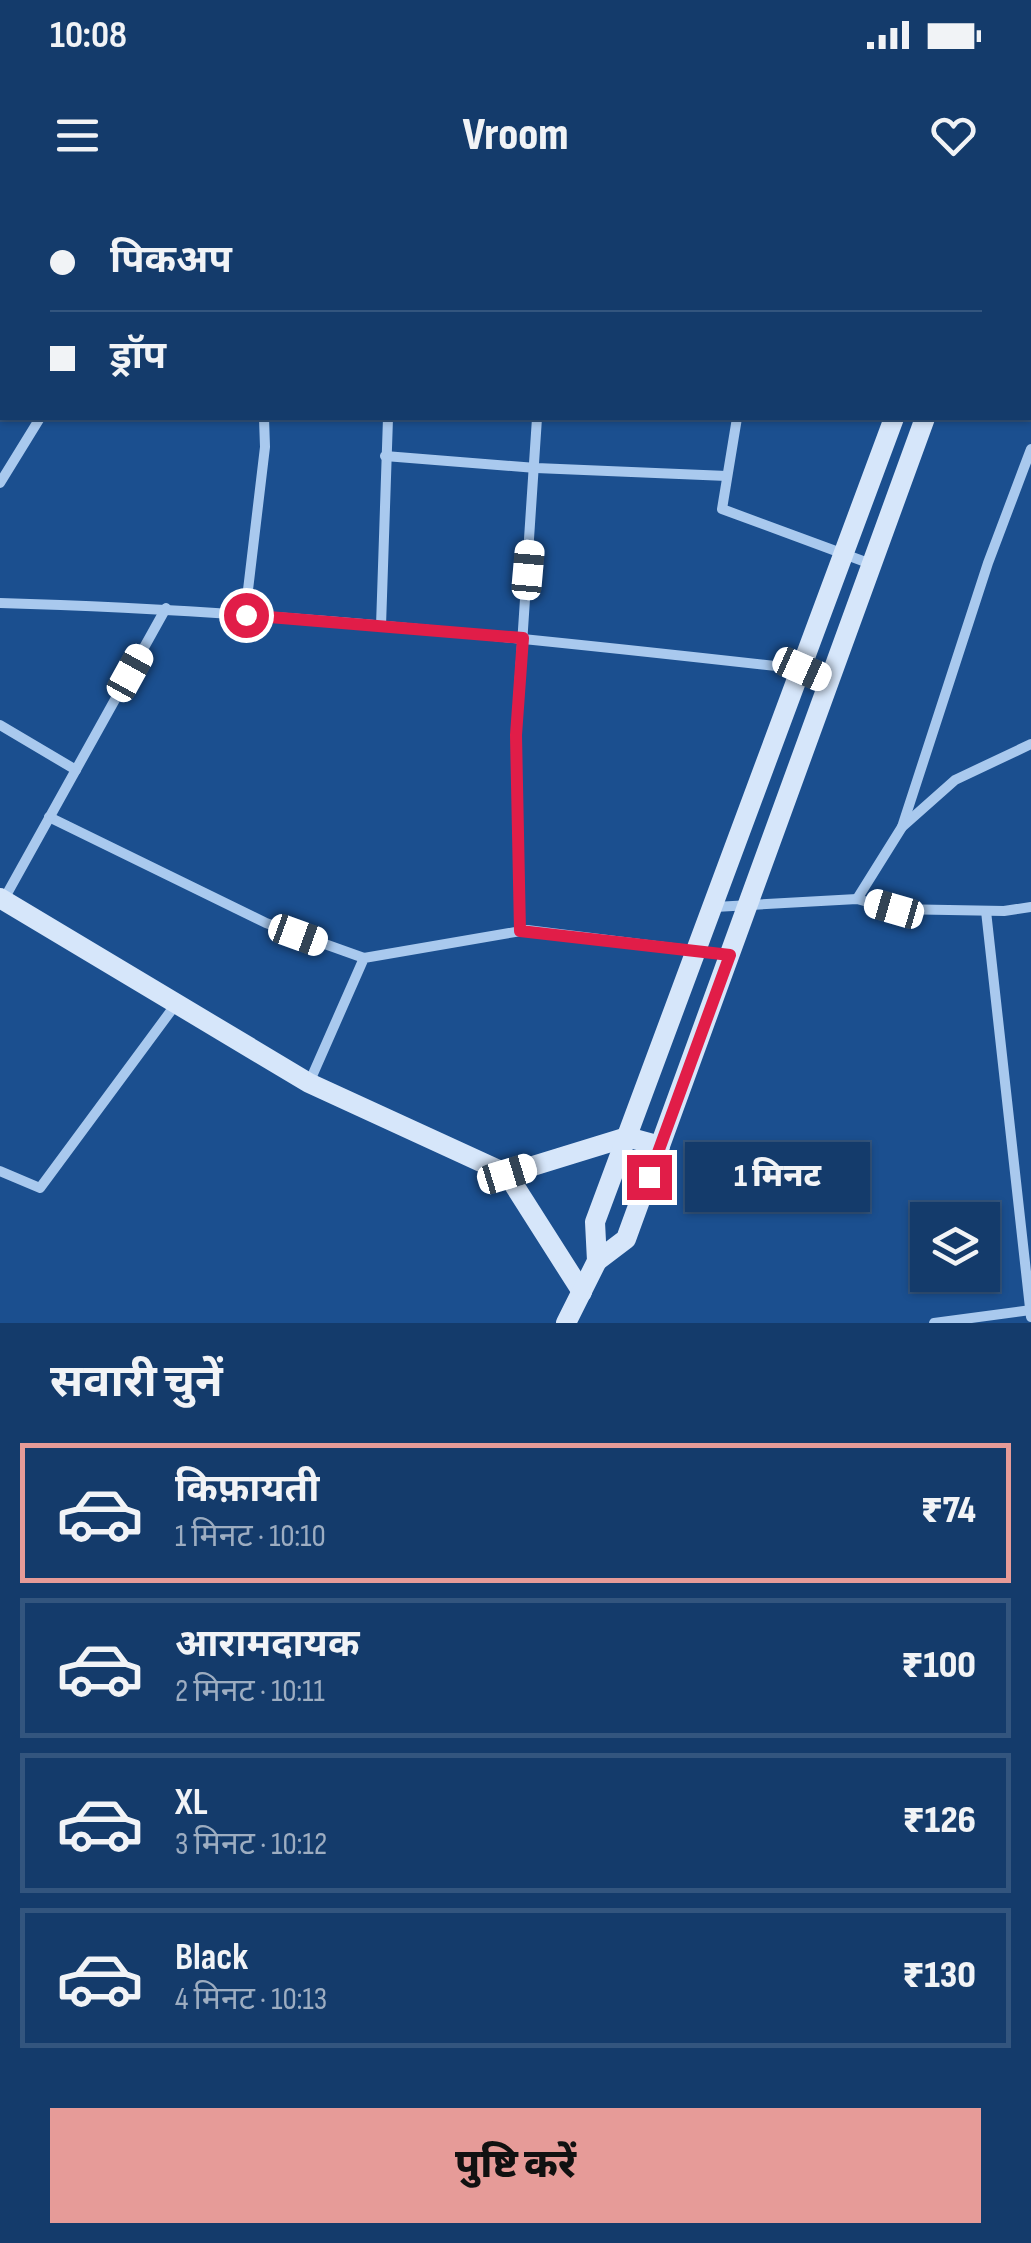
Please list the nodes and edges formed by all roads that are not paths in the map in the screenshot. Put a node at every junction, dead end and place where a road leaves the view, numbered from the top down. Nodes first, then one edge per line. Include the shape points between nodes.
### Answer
1 (39, 420) edge
2 (264, 420) edge
3 (388, 420) edge
4 (536, 420) edge
5 (737, 420) edge
6 (893, 420) edge
7 (924, 420) edge
8 (1031, 449) edge
9 (386, 456) junction
10 (536, 468) junction
11 (727, 476) junction
12 (0, 483) edge
13 (846, 552) junction
14 (872, 564) junction
15 (0, 604) edge
16 (166, 608) junction
17 (246, 615) junction
18 (381, 626) junction
19 (523, 638) junction
20 (802, 669) junction
21 (830, 681) junction
22 (0, 725) edge
23 (1031, 744) edge
24 (76, 770) junction
25 (49, 818) junction
26 (902, 827) junction
27 (2, 899) edge
28 (857, 899) junction
29 (748, 905) junction
30 (715, 907) junction
31 (1031, 907) edge
32 (986, 911) junction
33 (520, 931) junction
34 (698, 952) junction
35 (730, 955) junction
36 (364, 958) junction
37 (176, 1004) junction
38 (309, 1084) junction
39 (628, 1137) junction
40 (660, 1146) junction
41 (0, 1171) edge
42 (507, 1174) junction
43 (597, 1261) junction
44 (582, 1292) junction
45 (1031, 1312) edge
46 (566, 1323) edge
47 (934, 1323) edge

1 - 12 street
2 - 17 street
3 - 9 street
4 - 10 street
5 - 11 street
6 - 13 main road
7 - 14 main road
8 - 26 street
9 - 10 street
9 - 18 street
10 - 11 street
10 - 19 street
11 - 13 street via 722,509
13 - 14 street
13 - 20 main road
14 - 21 main road
15 - 16 street
16 - 17 street
16 - 24 street
17 - 18 street
18 - 19 street
19 - 20 street
19 - 33 street via 516,735
20 - 21 street
20 - 30 main road
21 - 29 main road
22 - 24 street
23 - 26 street via 955,780
24 - 25 street
25 - 27 street
25 - 36 street via 266,923
26 - 28 street
27 - 37 main road
28 - 29 street
28 - 32 street via 894,909
29 - 30 street
29 - 35 main road
30 - 34 main road
31 - 32 street
32 - 45 street
33 - 34 street
33 - 36 street
34 - 35 street
34 - 39 main road
35 - 40 main road
36 - 38 street
37 - 38 main road
37 - 41 street via 40,1188
38 - 42 main road
39 - 40 main road
39 - 42 main road
39 - 43 main road via 595,1222
40 - 43 main road via 626,1238
42 - 44 main road
43 - 44 main road
44 - 46 main road
45 - 47 street

